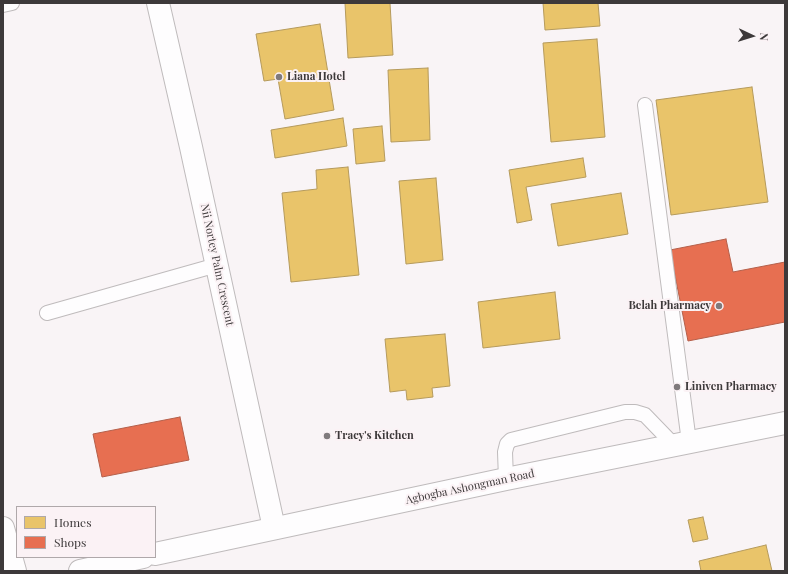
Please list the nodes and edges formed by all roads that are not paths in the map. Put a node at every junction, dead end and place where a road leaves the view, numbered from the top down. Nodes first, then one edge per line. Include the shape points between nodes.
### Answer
1 (12, 3) edge
2 (158, 3) edge
3 (3, 5) edge
4 (645, 105) dead end
5 (217, 265) junction
6 (47, 313) dead end
7 (785, 423) edge
8 (682, 444) junction
9 (506, 479) junction
10 (3, 528) edge
11 (274, 528) junction
12 (156, 554) edge
13 (138, 558) edge
14 (15, 571) edge
15 (80, 571) edge

1 - 3 lane
2 - 5 street, Nii Nortey Palm Crescent
4 - 8 lane
5 - 6 lane
5 - 11 street, Nii Nortey Palm Crescent
7 - 8 street, Agbogba Ashongman Road
8 - 9 street, Agbogba Ashongman Road
8 - 9 lane via 645,415 625,412 511,440 504,452
9 - 11 street, Agbogba Ashongman Road
10 - 14 street
11 - 12 street, Agbogba Ashongman Road
13 - 15 street

